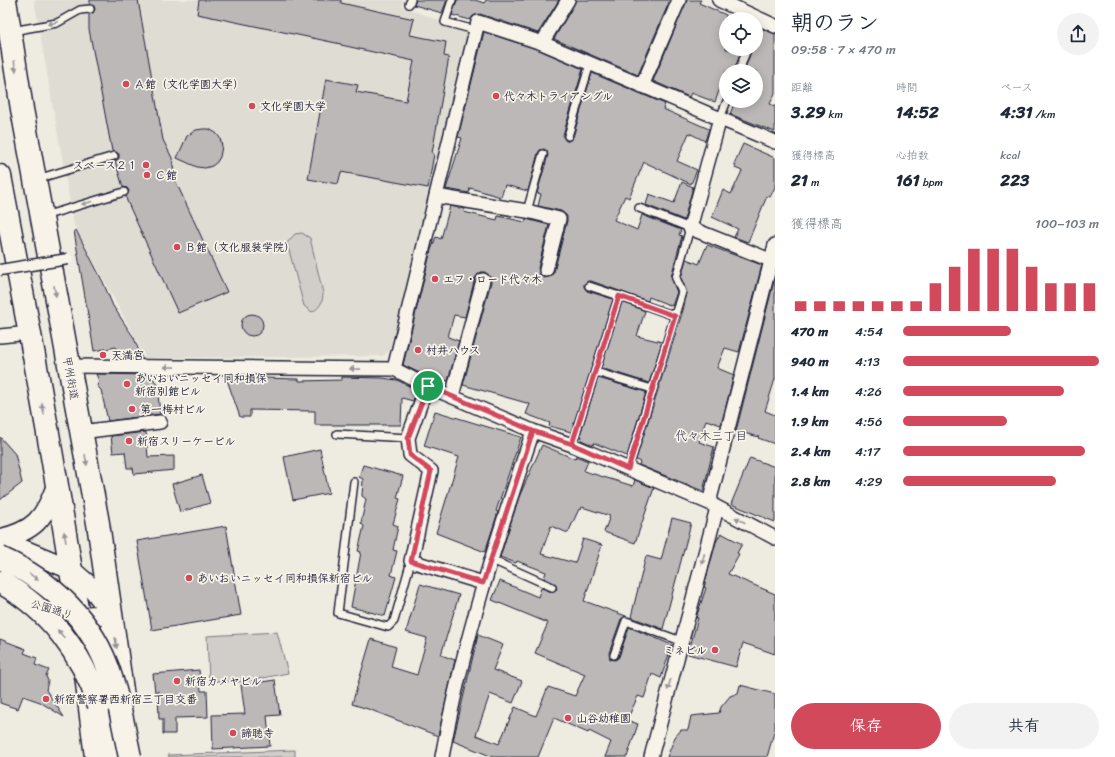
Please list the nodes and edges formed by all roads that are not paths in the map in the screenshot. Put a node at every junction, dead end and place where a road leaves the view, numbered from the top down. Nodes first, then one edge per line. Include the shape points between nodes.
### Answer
1 (5, 0) edge
2 (452, 0) edge
3 (568, 0) edge
4 (679, 0) edge
5 (721, 0) edge
6 (90, 9) dead end
7 (741, 12) edge
8 (763, 23) edge
9 (775, 26) edge
10 (475, 30) junction
11 (10, 31) junction
12 (542, 43) junction
13 (590, 64) junction
14 (642, 86) junction
15 (724, 108) edge
16 (720, 118) junction
17 (568, 136) dead end
18 (775, 142) edge
19 (543, 154) dead end
20 (114, 156) dead end
21 (0, 176) edge
22 (35, 179) junction
23 (124, 192) dead end
24 (436, 196) junction
25 (639, 208) dead end
26 (527, 211) junction
27 (42, 216) junction
28 (690, 228) junction
29 (775, 245) edge
30 (68, 259) dead end
31 (773, 261) edge
32 (0, 270) edge
33 (546, 270) dead end
34 (483, 280) dead end
35 (589, 286) dead end
36 (619, 296) junction
37 (675, 316) junction
38 (30, 333) junction
39 (0, 336) edge
40 (69, 366) junction
41 (394, 369) junction
42 (596, 372) junction
43 (428, 386) junction
44 (652, 389) junction
45 (452, 396) junction
46 (160, 422) dead end
47 (533, 431) junction
48 (81, 432) junction
49 (337, 434) dead end
50 (408, 438) junction
51 (572, 444) junction
52 (628, 469) junction
53 (354, 482) dead end
54 (56, 487) junction
55 (713, 505) junction
56 (775, 538) edge
57 (0, 539) edge
58 (0, 558) edge
59 (490, 559) junction
60 (411, 561) junction
61 (70, 569) junction
62 (0, 582) edge
63 (483, 583) junction
64 (552, 587) dead end
65 (0, 593) edge
66 (112, 614) junction
67 (78, 617) junction
68 (681, 640) junction
69 (614, 655) dead end
70 (99, 705) junction
71 (96, 757) edge
72 (103, 757) edge
73 (110, 757) edge
74 (131, 757) edge
75 (442, 757) edge
76 (650, 757) edge

1 - 11 highway, 甲州街道
2 - 10 lane via 446,22
3 - 12 street
4 - 14 street
5 - 7 street
6 -> 11 lane via 80,10 57,22
8 - 9 street
10 - 12 street via 478,22
10 - 24 street
11 -> 22 highway, 甲州街道
12 - 13 street
13 - 14 street
13 - 17 lane
14 - 16 street
15 - 16 lane
16 - 18 street
16 - 28 street
19 - 26 lane
20 - 22 lane
21 - 38 highway
22 - 27 highway, 甲州街道
23 -> 27 lane
24 - 26 street
24 - 41 street
25 - 28 lane
26 - 33 street via 560,219
27 -> 40 highway, 甲州街道
28 - 31 street
28 - 37 lane via 676,278 682,292
29 - 31 street
30 - 32 street, bridge
31 - 55 street
34 - 45 street
35 - 36 lane
36 - 37 lane
36 - 42 lane
37 - 44 lane
38 - 39 street
54 -> 38 highway
41 -> 40 street
40 - 48 highway, 甲州街道
41 - 43 street
42 - 44 lane
42 - 51 lane
43 - 45 street
43 - 50 street
44 - 52 lane
45 - 47 street
46 - 48 street
47 - 51 street
47 - 59 street
48 -> 66 highway, 甲州街道
49 - 50 lane
50 - 60 street via 410,455 431,471
51 - 52 street
52 - 55 street
53 - 60 lane via 338,613 388,627 394,621
54 - 57 main road via 51,501 32,527 18,535
61 -> 54 highway
56 -> 55 street
55 -> 68 street
57 - 61 main road
58 -> 74 highway, bridge via 27,571 65,600 94,637 112,677
59 - 63 street
59 - 64 lane
60 - 63 street
61 - 66 main road via 93,589
61 - 67 highway
70 -> 62 highway, bridge via 92,683 69,643 38,609
63 - 75 street via 451,706
65 - 67 main road, 公園通り
66 - 67 main road, 公園通り
66 -> 74 highway, 甲州街道
67 - 71 highway
68 - 69 lane via 626,621
68 -> 76 street
70 - 72 highway
70 - 73 highway

